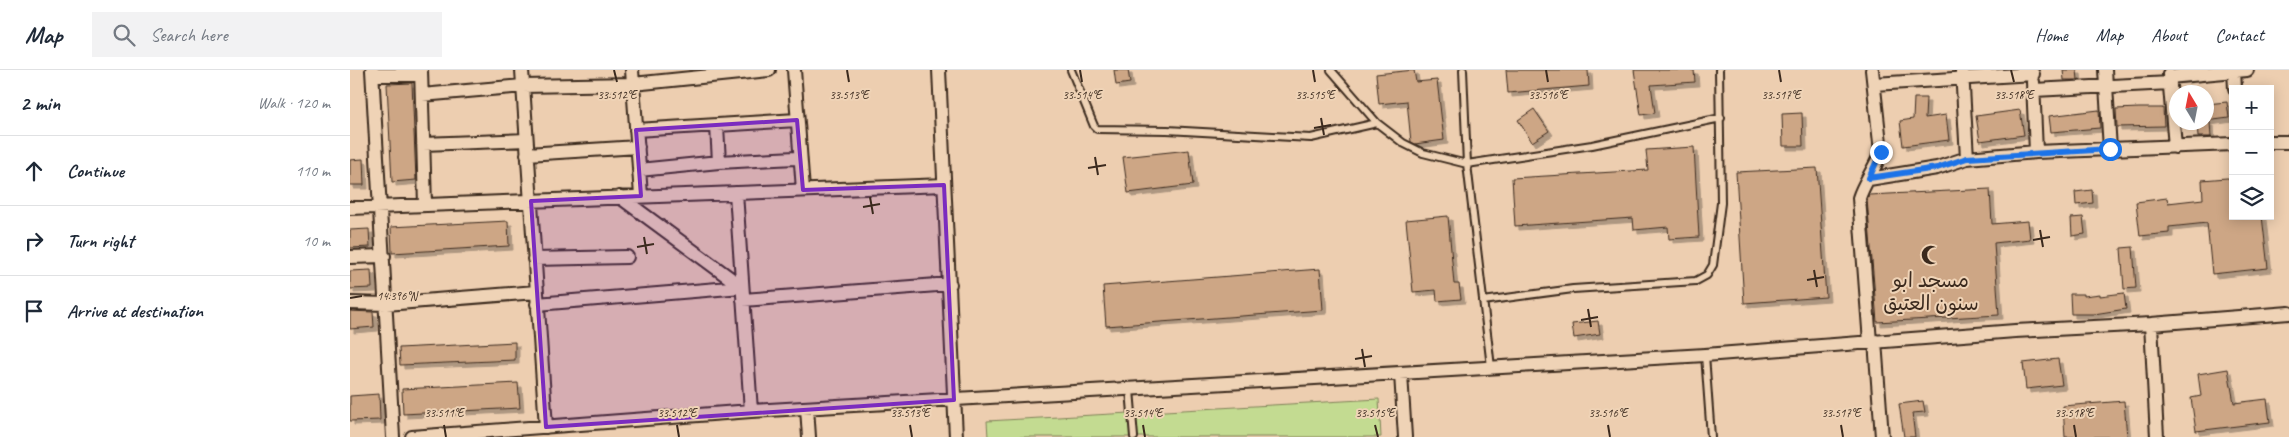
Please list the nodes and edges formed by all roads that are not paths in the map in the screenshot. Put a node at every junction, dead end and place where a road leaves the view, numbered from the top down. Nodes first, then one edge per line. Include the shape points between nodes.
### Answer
1 (522, 70) edge
2 (632, 70) edge
3 (769, 70) edge
4 (794, 70) edge
5 (938, 70) edge
6 (1072, 70) edge
7 (1331, 70) edge
8 (1463, 70) edge
9 (1719, 70) edge
10 (1872, 70) edge
11 (2105, 70) edge
12 (2247, 70) edge
13 (2234, 71) edge
14 (421, 72) edge
15 (2033, 72) edge
16 (373, 73) edge
17 (714, 73) edge
18 (1962, 74) edge
19 (2169, 77) edge
20 (633, 84) junction
21 (1874, 84) junction
22 (2235, 85) edge
23 (523, 86) junction
24 (2106, 86) junction
25 (2034, 90) junction
26 (422, 95) junction
27 (1721, 118) junction
28 (797, 120) junction
29 (1377, 123) junction
30 (717, 126) junction
31 (636, 130) junction
32 (526, 140) junction
33 (2274, 142) edge
34 (2289, 142) edge
35 (423, 144) junction
36 (2229, 144) edge
37 (2175, 146) junction
38 (638, 147) junction
39 (2110, 149) junction
40 (2036, 152) junction
41 (527, 154) junction
42 (795, 158) dead end
43 (1967, 158) junction
44 (719, 162) junction
45 (1467, 164) junction
46 (639, 170) junction
47 (1869, 178) junction
48 (944, 185) junction
49 (803, 190) junction
50 (736, 193) junction
51 (641, 196) junction
52 (620, 197) junction
53 (531, 201) junction
54 (425, 205) junction
55 (381, 207) junction
56 (350, 208) edge
57 (384, 256) junction
58 (627, 256) dead end
59 (350, 257) edge
60 (534, 259) junction
61 (950, 284) junction
62 (742, 287) junction
63 (536, 298) junction
64 (743, 300) junction
65 (1483, 301) junction
66 (350, 303) edge
67 (386, 304) junction
68 (2289, 313) edge
69 (2151, 324) junction
70 (1872, 341) junction
71 (1705, 355) junction
72 (1491, 367) junction
73 (1401, 374) junction
74 (1130, 390) junction
75 (954, 400) junction
76 (807, 408) junction
77 (751, 411) junction
78 (546, 427) junction
79 (509, 434) edge
80 (393, 437) edge
81 (412, 437) edge
82 (809, 437) edge
83 (956, 437) edge
84 (1134, 437) edge
85 (1405, 437) edge
86 (1711, 437) edge
87 (1882, 437) edge
88 (2157, 437) edge

1 - 23 street
2 - 20 street
3 - 17 street
4 - 28 street
5 - 48 street
6 - 29 lane via 1097,129 1310,138
7 - 29 lane
8 - 45 lane
9 - 27 lane
10 - 21 street
11 - 24 street
12 - 13 street
13 - 19 street
13 - 22 street
14 - 16 street
14 - 26 street
15 - 18 street
15 - 25 street
16 - 55 street
17 - 20 street
18 - 21 street
18 - 43 street
19 - 24 street
19 - 37 street
20 - 23 street
20 - 31 street
21 - 47 street via 1881,152
23 - 26 street
23 - 32 street
24 - 25 street
24 - 39 street
25 - 40 street
26 - 35 street
27 - 45 lane via 1592,145
27 - 65 lane via 1721,203 1713,265 1707,275 1696,281 1573,289
28 - 30 street
28 - 49 street
29 - 45 lane via 1403,143 1423,153
30 - 31 street
30 - 44 street
31 - 38 street
32 - 35 street
32 - 41 street
33 - 34 street
35 - 54 street
36 - 37 street
37 - 39 street
38 - 41 street
38 - 46 street
39 - 40 street
40 - 43 street
41 - 53 street
42 - 44 street
43 - 47 street via 1937,168
44 - 46 street
45 - 65 lane
46 - 51 street
47 - 70 street via 1858,198
48 - 49 street
48 - 61 street
49 - 50 street
50 - 51 street
50 - 62 street
51 - 52 street
52 - 53 street
52 - 62 street
53 - 54 street
53 - 60 street
54 - 55 street
55 - 56 street
55 - 57 street
57 - 59 street
57 - 67 street
58 - 60 street
60 - 63 street
61 - 64 street
61 - 75 street
62 - 63 street
62 - 64 street
63 - 67 street
63 - 78 street
64 - 77 street
65 - 72 lane
66 - 67 street
67 - 80 street
68 - 69 street
69 - 70 street
69 - 88 street
70 - 71 street
70 - 87 street
71 - 72 street
71 - 86 lane
72 - 73 street
73 - 74 street
73 - 85 street
74 - 75 street
74 - 84 lane
75 - 76 street
75 - 83 street
76 - 77 street
76 - 82 street
77 - 78 street
78 - 79 street
79 - 81 street

